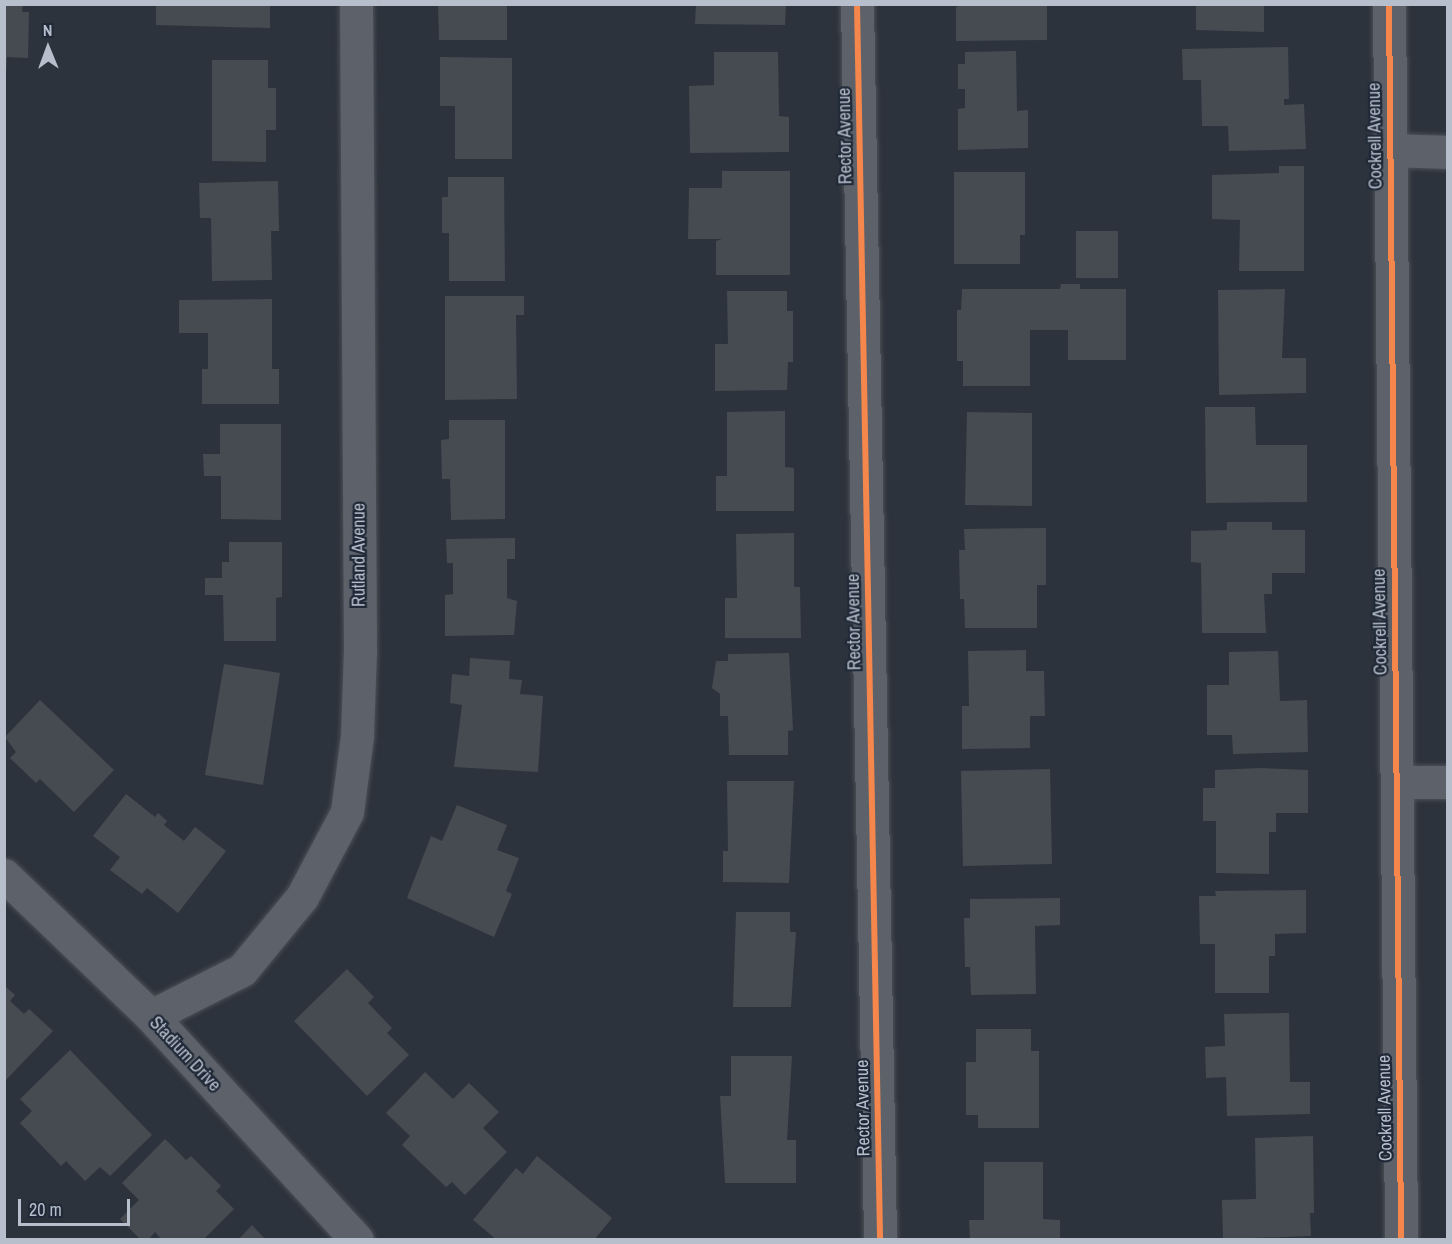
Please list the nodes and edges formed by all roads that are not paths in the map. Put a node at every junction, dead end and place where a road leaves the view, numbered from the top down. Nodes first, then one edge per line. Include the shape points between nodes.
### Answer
1 (356, 4) edge
2 (857, 4) edge
3 (1389, 4) edge
4 (1391, 150) junction
5 (1448, 152) edge
6 (1397, 782) junction
7 (1448, 782) edge
8 (4, 875) edge
9 (151, 1016) junction
10 (357, 1239) edge
11 (880, 1239) edge
12 (1401, 1239) edge

1 - 9 street, Rutland Avenue via 360,651 357,736 347,812 302,897 242,970
2 - 11 street, Rector Avenue
3 - 4 street, Cockrell Avenue
4 - 5 street
4 - 6 street, Cockrell Avenue
6 - 7 street
6 - 12 street, Cockrell Avenue
8 - 9 street, Stadium Drive
9 - 10 street, Stadium Drive

